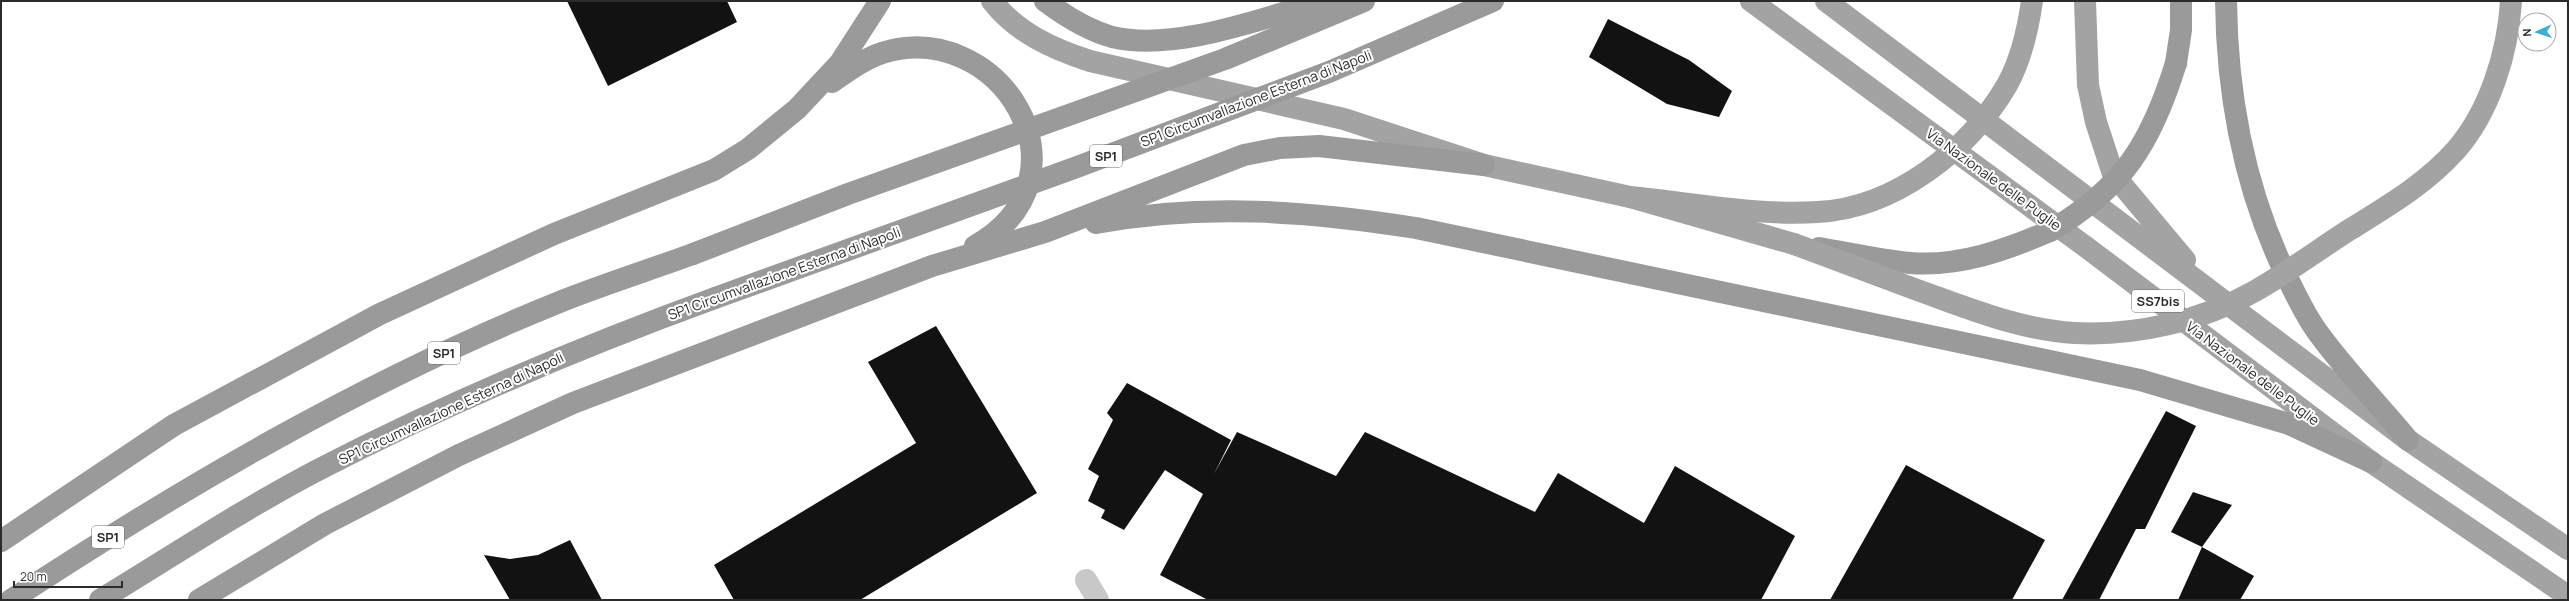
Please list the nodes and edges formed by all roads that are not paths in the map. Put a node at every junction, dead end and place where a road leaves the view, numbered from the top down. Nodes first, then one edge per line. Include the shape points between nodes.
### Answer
1 (880, 1) edge
2 (992, 1) edge
3 (1045, 1) edge
4 (1324, 1) edge
5 (1364, 1) edge
6 (1493, 1) edge
7 (1751, 1) edge
8 (1826, 1) edge
9 (2032, 1) edge
10 (2085, 1) edge
11 (2181, 1) edge
12 (2511, 1) edge
13 (2226, 7) edge
14 (797, 108) junction
15 (1484, 165) junction
16 (1630, 197) junction
17 (1045, 232) junction
18 (1794, 244) junction
19 (932, 266) junction
20 (2209, 288) junction
21 (2408, 440) junction
22 (2371, 462) junction
23 (1, 541) edge
24 (2568, 549) edge
25 (1086, 580) dead end
26 (2568, 596) edge
27 (10, 600) edge
28 (100, 600) edge
29 (199, 600) edge
30 (1098, 600) edge

1 - 14 highway via 840,63
2 - 15 main road via 1021,29 1057,50 1083,59 1344,119
3 - 4 highway via 1085,27 1112,37 1147,41 1185,38
5 - 27 highway, SP1, bridge via 1225,59 848,194 563,301 388,380 292,430 135,520
6 - 28 highway, SP1 Circumvallazione Esterna di Napoli / SP1, bridge via 1329,72 1077,167 598,341 494,385 317,471 230,518
7 - 22 main road, Via Nazionale delle Puglie / SS7bis via 2086,247
8 - 20 main road, SS7bis
9 - 16 main road, bridge via 2021,51 2008,84 1989,112 1970,136 1946,157 1916,179 1888,194 1819,212 1778,212
10 - 20 main road via 2088,85 2096,122 2114,174
11 - 18 highway, bridge via 2181,30 2176,64 2157,116 2128,168 2081,213 2050,231 2012,248 1947,262 1911,263
12 - 18 main road, bridge via 2504,48 2492,87 2476,120 2456,149 2405,195 2255,291 2188,319 2150,328 2114,332 2076,333 2041,329 1965,308
13 - 21 highway via 2229,68 2236,120 2248,173 2273,249 2318,333
14 - 19 highway via 853,67 882,53 907,49 935,49 959,56 981,67 1000,86 1026,125 1032,148 1031,174 1023,200 1012,217 992,236
14 - 23 highway via 748,149 714,170 479,267 380,314 244,386 174,425
15 - 16 main road
15 - 17 highway via 1319,146 1280,148 1244,155
16 - 18 main road, bridge
17 - 19 highway
17 - 22 highway via 1122,218 1223,210 1342,217 1416,228 2140,380 2289,424
19 - 29 highway via 602,392 474,448 325,524
20 - 21 main road, SS7bis
21 - 24 main road, SS7bis
22 - 26 main road, Via Nazionale delle Puglie / SS7bis
25 - 30 street

